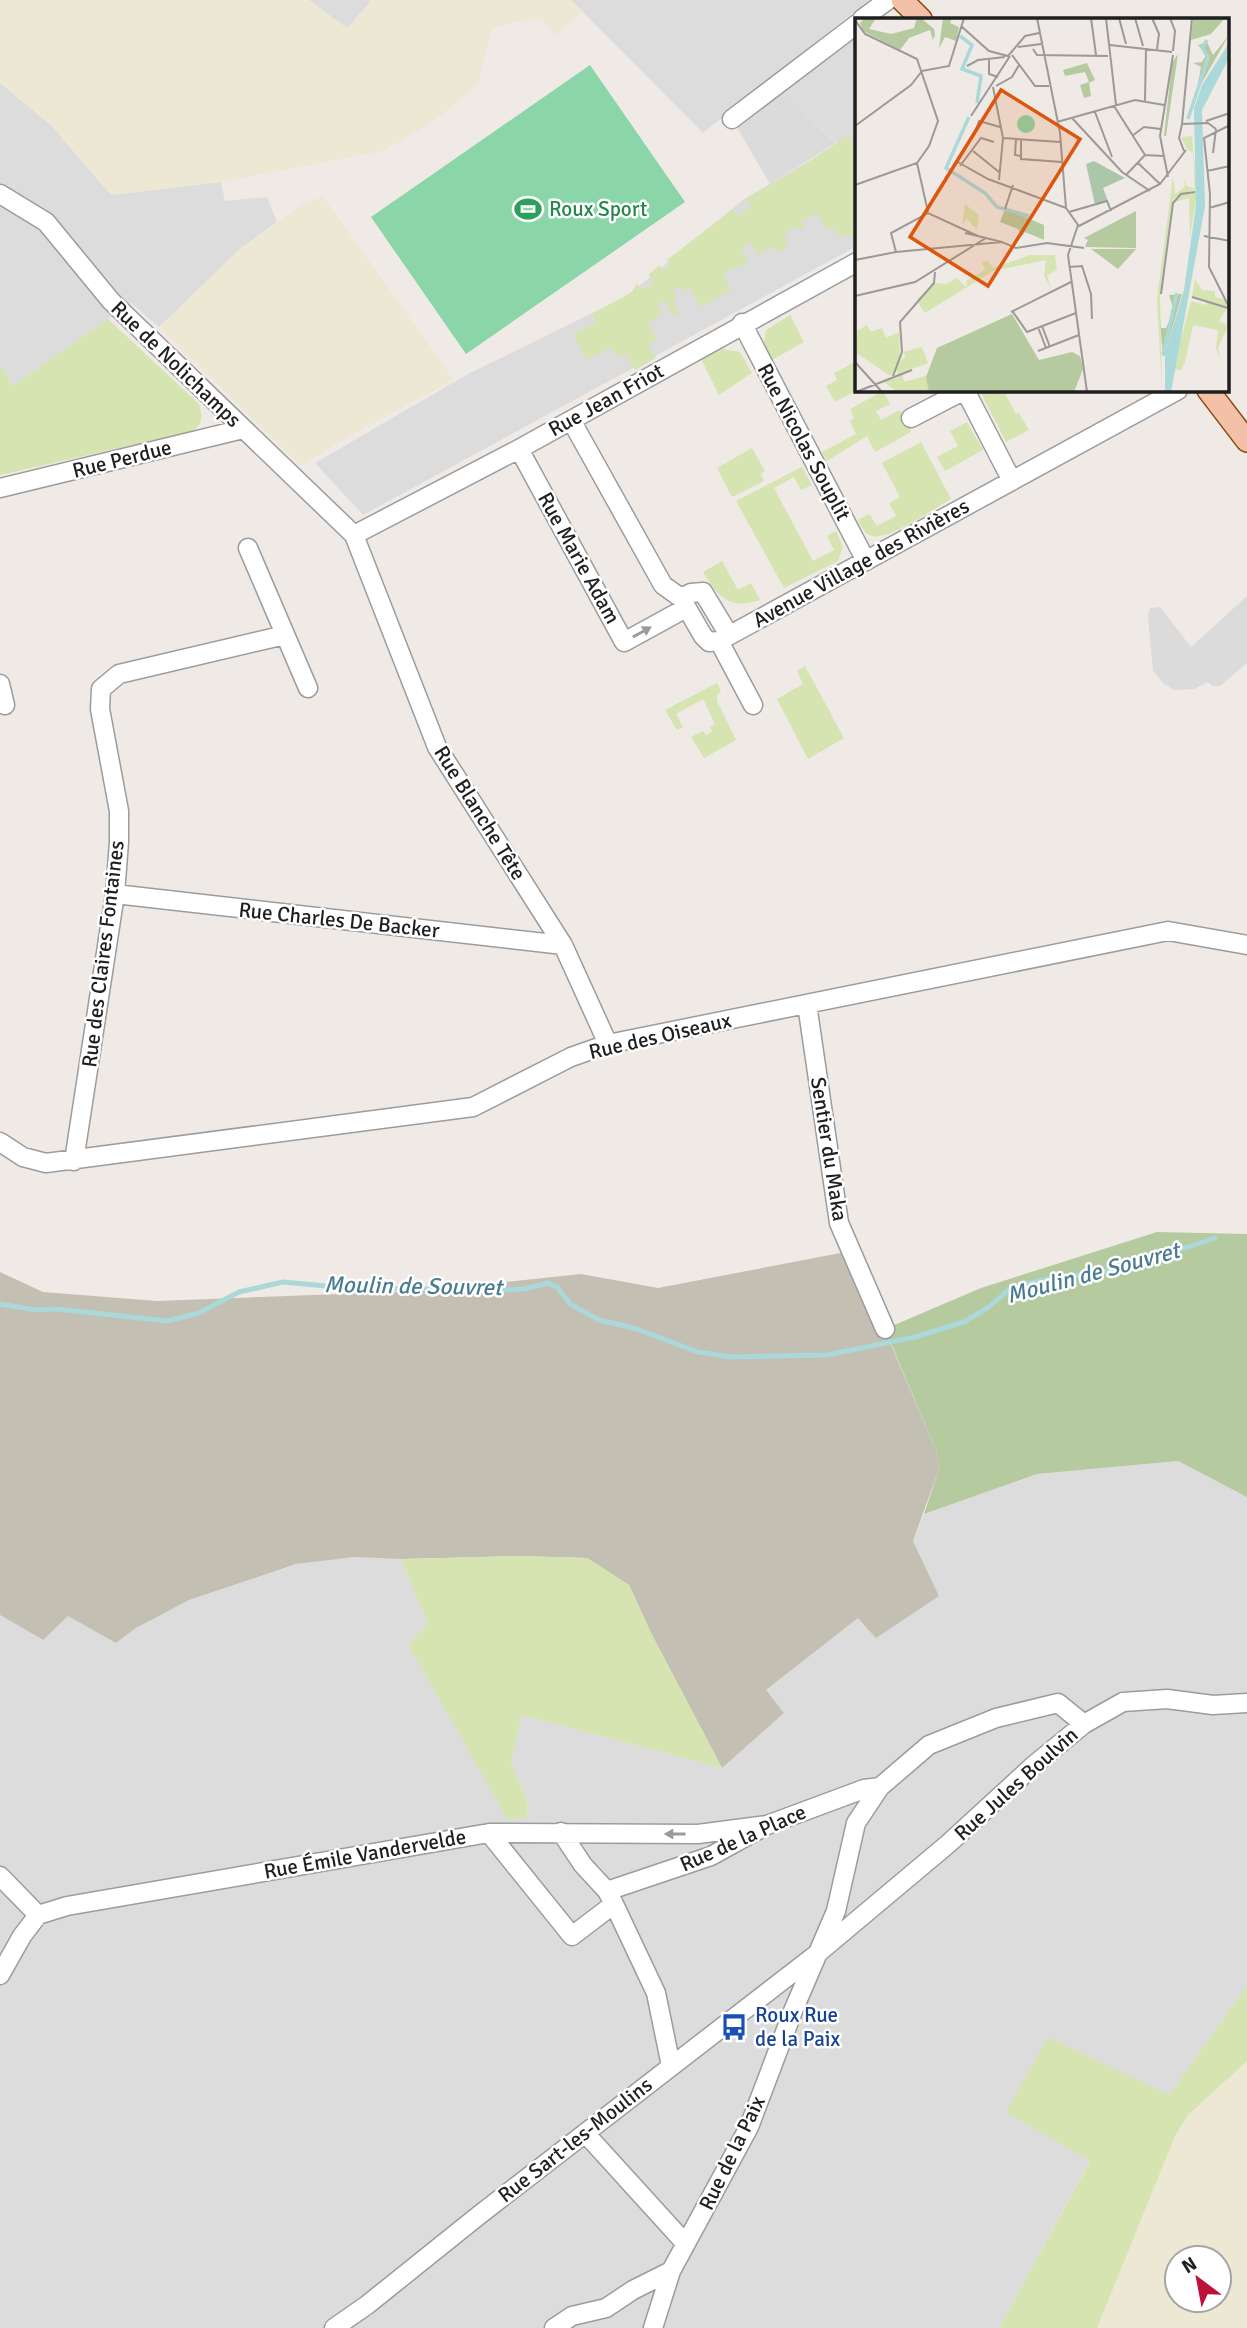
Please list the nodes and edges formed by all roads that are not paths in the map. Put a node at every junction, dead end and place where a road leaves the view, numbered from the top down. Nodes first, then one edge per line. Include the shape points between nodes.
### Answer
1 (888, 0) edge
2 (902, 0) edge
3 (863, 18) edge
4 (920, 18) edge
5 (855, 26) edge
6 (732, 119) dead end
7 (0, 194) edge
8 (855, 263) edge
9 (742, 323) junction
10 (961, 392) edge
11 (966, 392) edge
12 (1174, 392) edge
13 (1210, 392) edge
14 (911, 418) dead end
15 (571, 420) junction
16 (243, 429) junction
17 (1247, 441) edge
18 (519, 449) junction
19 (1013, 481) junction
20 (0, 488) edge
21 (354, 535) junction
22 (248, 548) dead end
23 (866, 561) junction
24 (684, 603) junction
25 (285, 635) junction
26 (719, 639) junction
27 (0, 684) edge
28 (308, 688) dead end
29 (5, 705) dead end
30 (753, 705) dead end
31 (115, 894) junction
32 (563, 945) junction
33 (1247, 945) edge
34 (807, 1003) junction
35 (608, 1044) junction
36 (0, 1142) edge
37 (74, 1161) junction
38 (885, 1329) dead end
39 (1247, 1703) edge
40 (1084, 1724) junction
41 (880, 1787) junction
42 (767, 1825) junction
43 (561, 1832) junction
44 (489, 1833) junction
45 (0, 1876) edge
46 (610, 1897) junction
47 (38, 1914) junction
48 (818, 1953) junction
49 (0, 1975) edge
50 (671, 2066) junction
51 (585, 2133) junction
52 (685, 2243) junction
53 (671, 2272) junction
54 (655, 2327) edge
55 (334, 2328) edge
56 (554, 2328) edge

1 - 3 street
2 - 4 main road
5 - 6 street
7 - 16 street, Rue de Nolichamps via 46,222 111,301
8 - 9 street, Rue Jean Friot
9 - 15 street, Rue Jean Friot
9 - 23 street, Rue Nicolas Souplit
10 - 14 street
11 - 19 street
12 - 19 street, Avenue Village des Rivières
13 - 17 main road
15 - 18 street, Rue Jean Friot
15 - 24 street via 663,584
16 - 20 street, Rue Perdue
16 - 21 street, Rue de Nolichamps
18 - 21 street, Rue Jean Friot
18 -> 24 street, Rue Marie Adam via 624,642
19 - 23 street, Avenue Village des Rivières
21 - 32 street, Rue Blanche Tête via 437,747
22 - 25 street
23 - 26 street, Avenue Village des Rivières
24 - 26 street via 691,593 703,592
25 - 28 street
25 - 31 street, Rue des Claires Fontaines via 119,674 101,689 100,709 119,811
26 - 30 street
27 - 29 street
31 - 32 street, Rue Charles De Backer
31 - 37 street, Rue des Claires Fontaines
32 - 35 street, Rue Blanche Tête
33 - 34 street, Rue des Oiseaux via 1168,930
34 - 35 street, Rue des Oiseaux
34 - 38 street, Sentier du Maka via 839,1223
35 - 37 street, Rue des Oiseaux via 571,1057 473,1107
36 - 37 street, Rue des Oiseaux via 23,1157 47,1163
39 - 40 street, Rue Jules Boulvin via 1123,1702
40 - 41 street via 1058,1703 996,1718 929,1745
40 - 48 street, Rue Jules Boulvin
41 - 42 street, Rue de la Place
41 - 48 street, Rue de la Paix via 856,1823 836,1911
42 -> 43 street, Rue Émile Vandervelde via 698,1834
42 - 46 street, Rue de la Place via 711,1856
43 - 44 street, Rue Émile Vandervelde
43 - 46 street
44 - 46 street, Rue de la Place via 572,1936
44 - 47 street, Rue Émile Vandervelde
45 - 47 street
46 - 50 street via 656,1993
47 - 49 street
48 - 50 street, Rue Sart-les-Moulins
48 - 52 street, Rue de la Paix via 749,2127
50 - 51 street, Rue Sart-les-Moulins
51 - 52 street
51 - 55 street, Rue Sart-les-Moulins
52 - 53 street, Rue de la Paix
53 - 54 street, Rue de la Paix
53 - 56 street via 606,2308 572,2316

